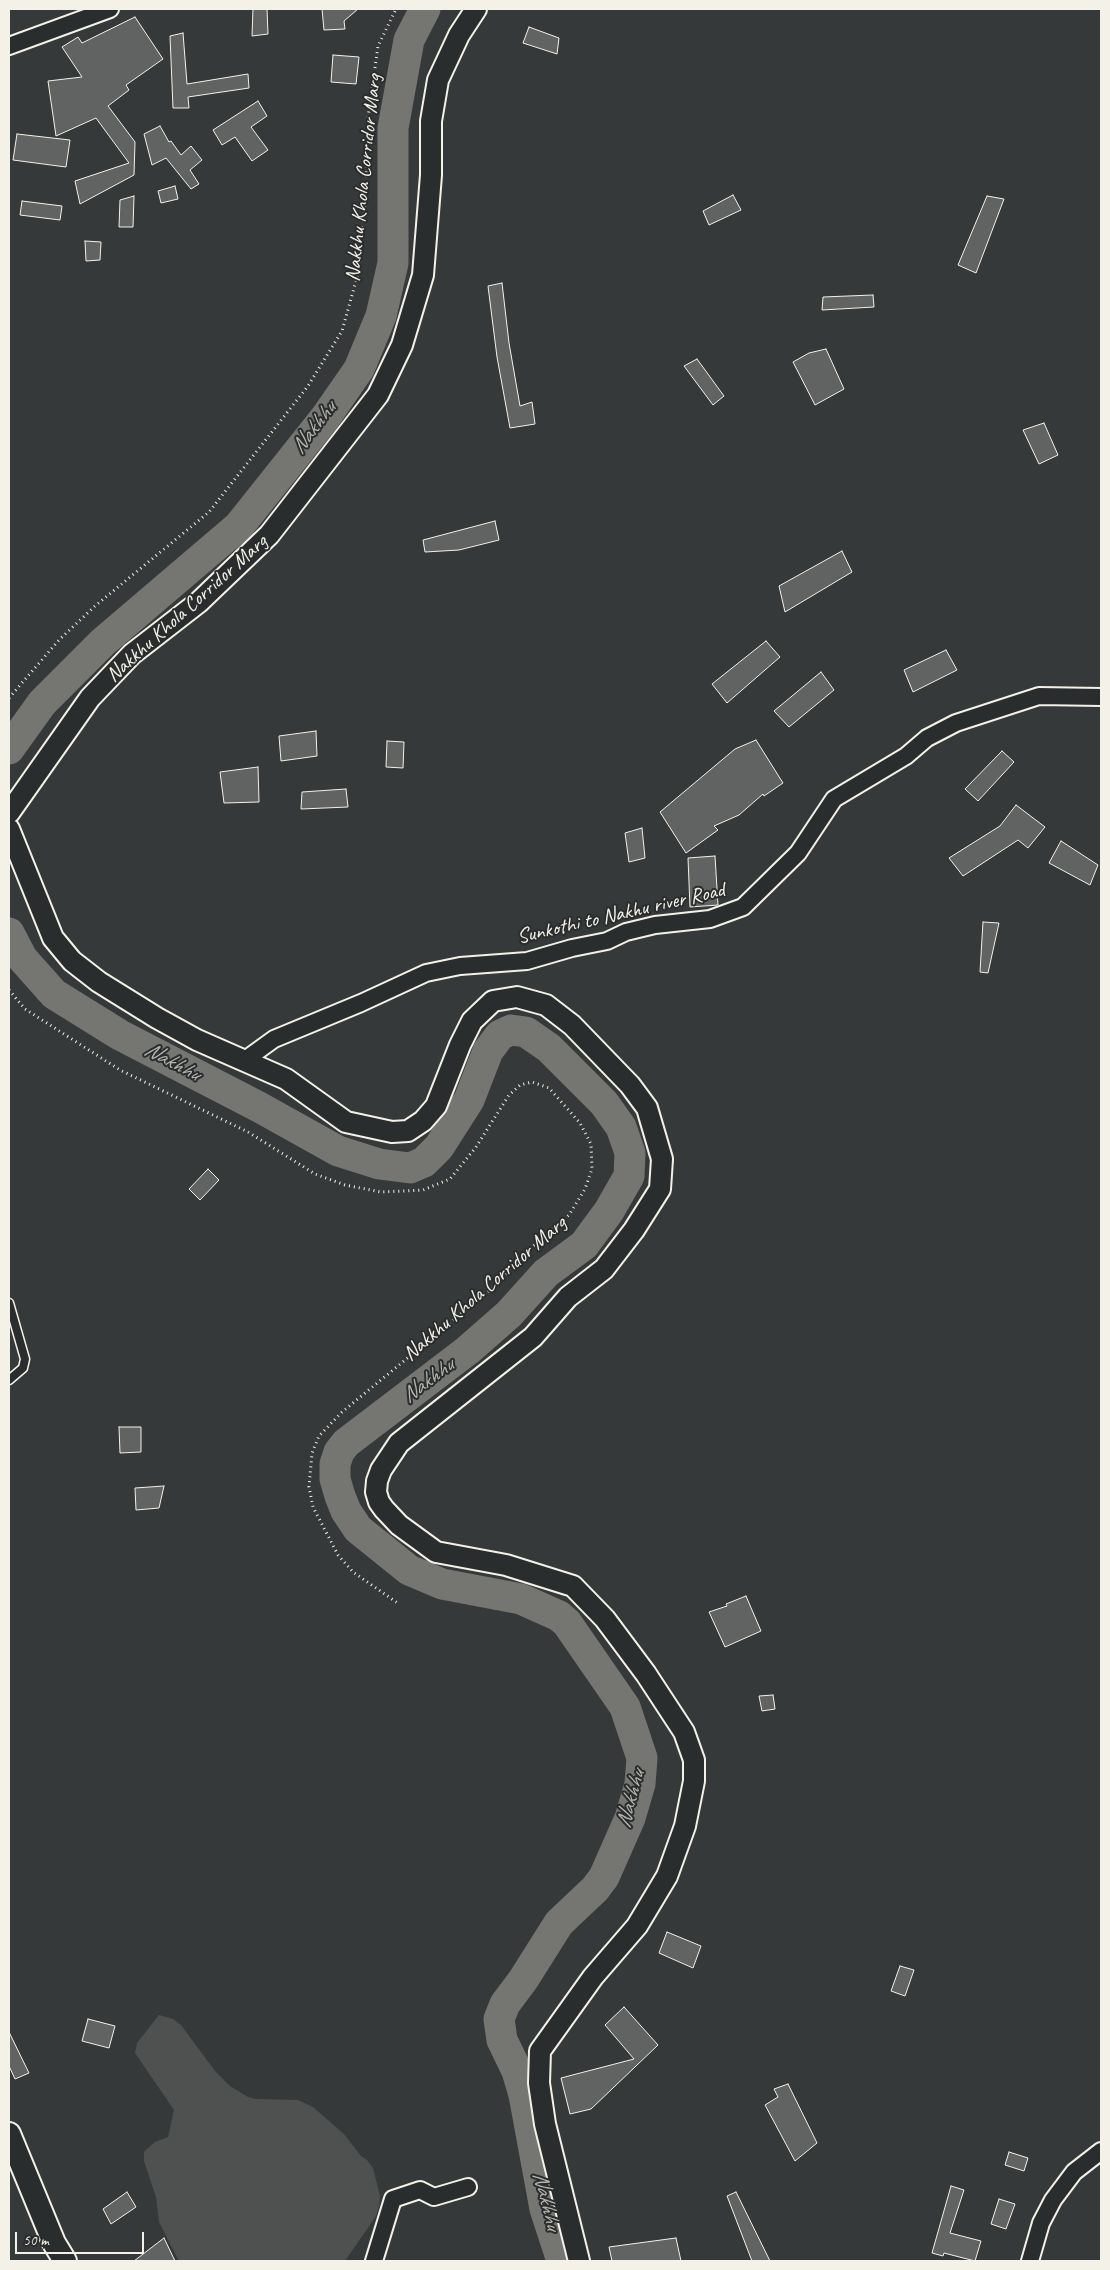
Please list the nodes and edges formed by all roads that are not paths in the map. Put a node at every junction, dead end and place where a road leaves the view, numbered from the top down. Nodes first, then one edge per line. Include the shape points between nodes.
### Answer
1 (110, 9) edge
2 (476, 9) edge
3 (9, 46) edge
4 (1101, 697) edge
5 (9, 814) edge
6 (9, 829) edge
7 (245, 1060) junction
8 (9, 1303) edge
9 (9, 1380) edge
10 (9, 2134) edge
11 (1101, 2151) edge
12 (468, 2187) dead end
13 (65, 2261) edge
14 (374, 2261) edge
15 (579, 2261) edge
16 (1030, 2261) edge

1 - 3 street
2 - 5 street, Nakkhu Khola Corridor Marg via 459,35 438,80 431,121 431,175 423,275 402,345 378,394 269,535 199,602 132,654 90,698
4 - 7 street, Sunkothi to Nakhu river Road via 1039,696 956,723 927,738 906,756 834,799 798,853 743,907 710,919 626,932 607,941 527,961 426,972 274,1039
6 - 7 street via 52,938 72,961 156,1018
7 - 15 street via 286,1079 346,1122 392,1132 408,1131 423,1121 436,1106 472,1021 493,1001 517,997 546,1005 572,1025 630,1085 647,1108 656,1137 662,1159 660,1189 604,1269 568,1297 533,1337 400,1443 381,1470 376,1492 379,1502 399,1525 436,1552 506,1565 573,1586 605,1618 646,1674 684,1732 694,1760 694,1781 687,1818 667,1876 637,1926 593,1977 540,2051 539,2083 545,2124
8 - 9 lane via 25,1359 23,1368
10 - 13 main road via 54,2243
11 - 16 street via 1074,2172 1053,2200 1041,2223
12 - 14 street via 434,2197 420,2190 393,2199

